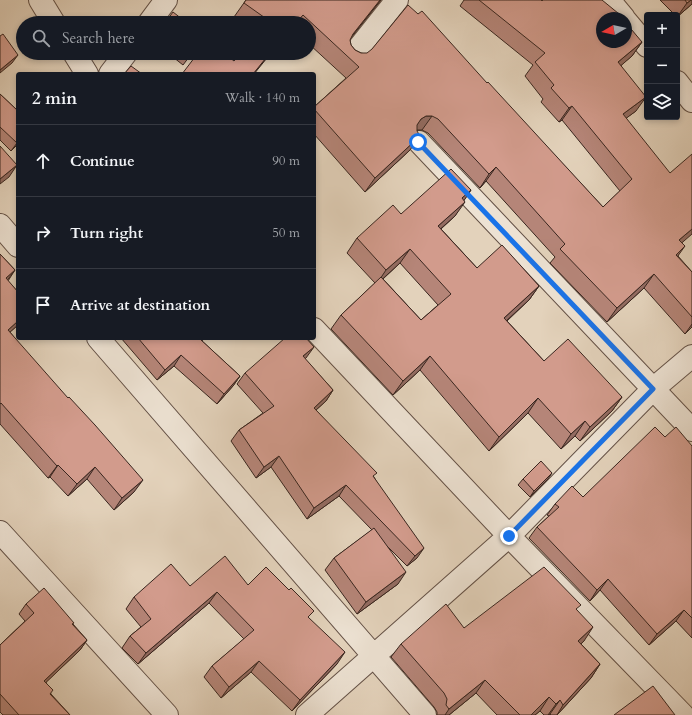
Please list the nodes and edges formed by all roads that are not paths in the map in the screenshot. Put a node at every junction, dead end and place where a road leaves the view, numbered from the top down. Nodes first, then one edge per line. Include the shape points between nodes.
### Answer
1 (40, 0) edge
2 (166, 0) edge
3 (397, 0) edge
4 (609, 0) edge
5 (619, 12) edge
6 (50, 16) edge
7 (154, 16) edge
8 (632, 27) edge
9 (644, 42) edge
10 (353, 55) edge
11 (78, 60) edge
12 (121, 60) edge
13 (86, 72) edge
14 (112, 72) edge
15 (679, 84) edge
16 (692, 101) edge
17 (418, 142) edge
18 (0, 225) edge
19 (16, 244) edge
20 (316, 331) edge
21 (100, 340) edge
22 (692, 356) edge
23 (653, 389) junction
24 (692, 430) edge
25 (0, 532) edge
26 (509, 536) junction
27 (374, 656) junction
28 (167, 715) edge
29 (307, 715) edge
30 (425, 715) edge
31 (683, 715) edge

1 - 6 street
2 - 7 street
3 - 10 street
4 - 5 street
8 - 9 street
11 - 13 street
12 - 14 street
15 - 16 street
17 - 23 street
18 - 19 street
20 - 26 street
21 - 27 street
22 - 23 street
23 - 24 street
23 - 26 street
25 - 28 street
26 - 27 street
26 - 31 street
27 - 29 street
27 - 30 street

